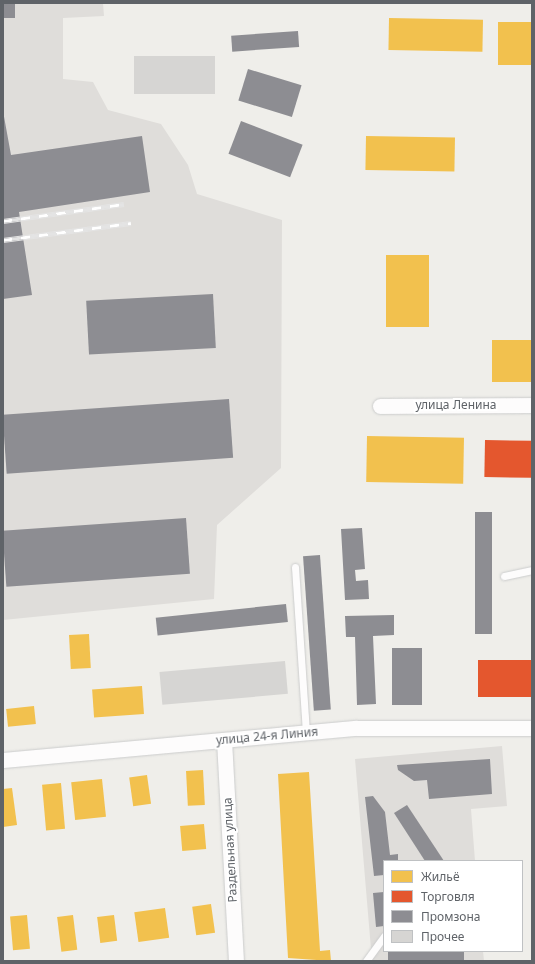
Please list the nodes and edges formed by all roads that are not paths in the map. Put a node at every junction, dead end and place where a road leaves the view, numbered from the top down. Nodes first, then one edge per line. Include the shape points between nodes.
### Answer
1 (532, 405) edge
2 (380, 406) dead end
3 (295, 566) dead end
4 (532, 570) edge
5 (504, 576) dead end
6 (532, 728) edge
7 (306, 732) junction
8 (224, 740) junction
9 (3, 760) edge
10 (383, 937) edge
11 (236, 961) edge
12 (366, 961) edge

1 - 2 street, улица Ленина
3 - 7 lane
4 - 5 lane
6 - 7 street, улица 24-я Линия via 357,728
7 - 8 street, улица 24-я Линия
8 - 9 street, улица 24-я Линия
8 - 11 street, Раздельная улица
10 - 12 lane

